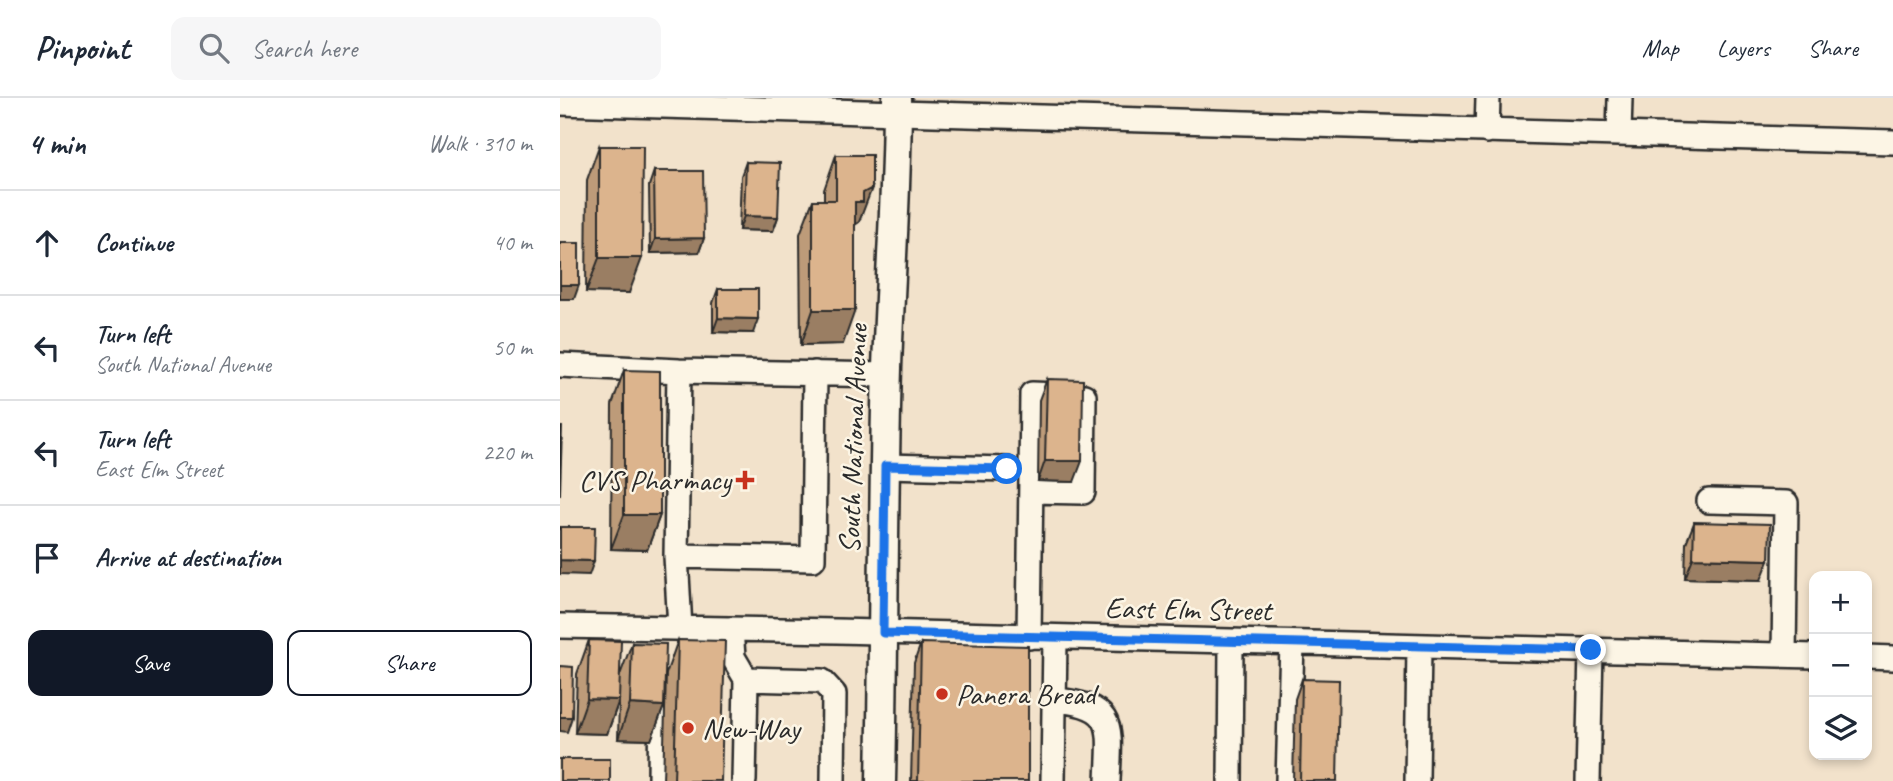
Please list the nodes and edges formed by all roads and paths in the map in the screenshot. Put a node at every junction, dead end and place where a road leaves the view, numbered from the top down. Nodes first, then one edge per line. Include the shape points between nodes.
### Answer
1 (1488, 98) edge
2 (1620, 98) edge
3 (664, 102) edge
4 (560, 103) edge
5 (897, 105) edge
6 (1487, 131) junction
7 (1619, 134) junction
8 (1893, 142) edge
9 (560, 365) edge
10 (679, 371) junction
11 (815, 373) junction
12 (887, 375) junction
13 (885, 466) junction
14 (1007, 469) dead end
15 (1031, 491) junction
16 (1709, 501) dead end
17 (676, 556) junction
18 (560, 626) edge
19 (671, 628) junction
20 (731, 629) junction
21 (883, 633) junction
22 (1028, 637) junction
23 (1055, 638) junction
24 (1231, 642) junction
25 (1292, 643) junction
26 (1419, 646) junction
27 (1591, 650) junction
28 (1784, 655) junction
29 (1809, 656) edge
30 (1872, 657) edge
31 (1893, 658) edge
32 (746, 679) junction
33 (1054, 700) junction
34 (660, 781) edge
35 (744, 781) edge
36 (833, 781) edge
37 (881, 781) edge
38 (1053, 781) edge
39 (1108, 781) edge
40 (1230, 781) edge
41 (1288, 781) edge
42 (1417, 781) edge
43 (1588, 781) edge

1 - 6 street
2 - 7 street
3 - 4 street
3 - 5 street
5 - 6 street
5 - 12 main road, South National Avenue
6 - 7 street
7 - 8 street
9 - 10 street
10 - 11 street
10 - 17 street
11 - 12 street
11 - 17 street via 813,559
12 - 13 main road, South National Avenue
13 - 14 street
13 - 21 main road, South National Avenue
15 - 15 street via 1032,394 1084,396 1083,492
15 - 22 street
16 - 28 street via 1786,503
17 - 19 street
18 - 19 street, East Elm Street
19 - 20 street, East Elm Street
19 - 34 street via 662,661
20 - 21 street, East Elm Street
20 - 32 street via 733,657
21 - 22 street, East Elm Street
21 - 37 main road, South National Avenue
22 - 23 street, East Elm Street
23 - 24 street, East Elm Street
23 - 33 street
24 - 25 street, East Elm Street
24 - 40 street
25 - 26 street, East Elm Street
25 - 41 street
26 - 27 street, East Elm Street
26 - 42 street
27 - 28 street, East Elm Street
27 - 43 street
28 - 29 street, East Elm Street
30 - 31 street
32 - 35 street
32 - 36 street via 822,681 834,694
33 - 38 street
33 - 39 street via 1079,702 1102,713 1108,734

